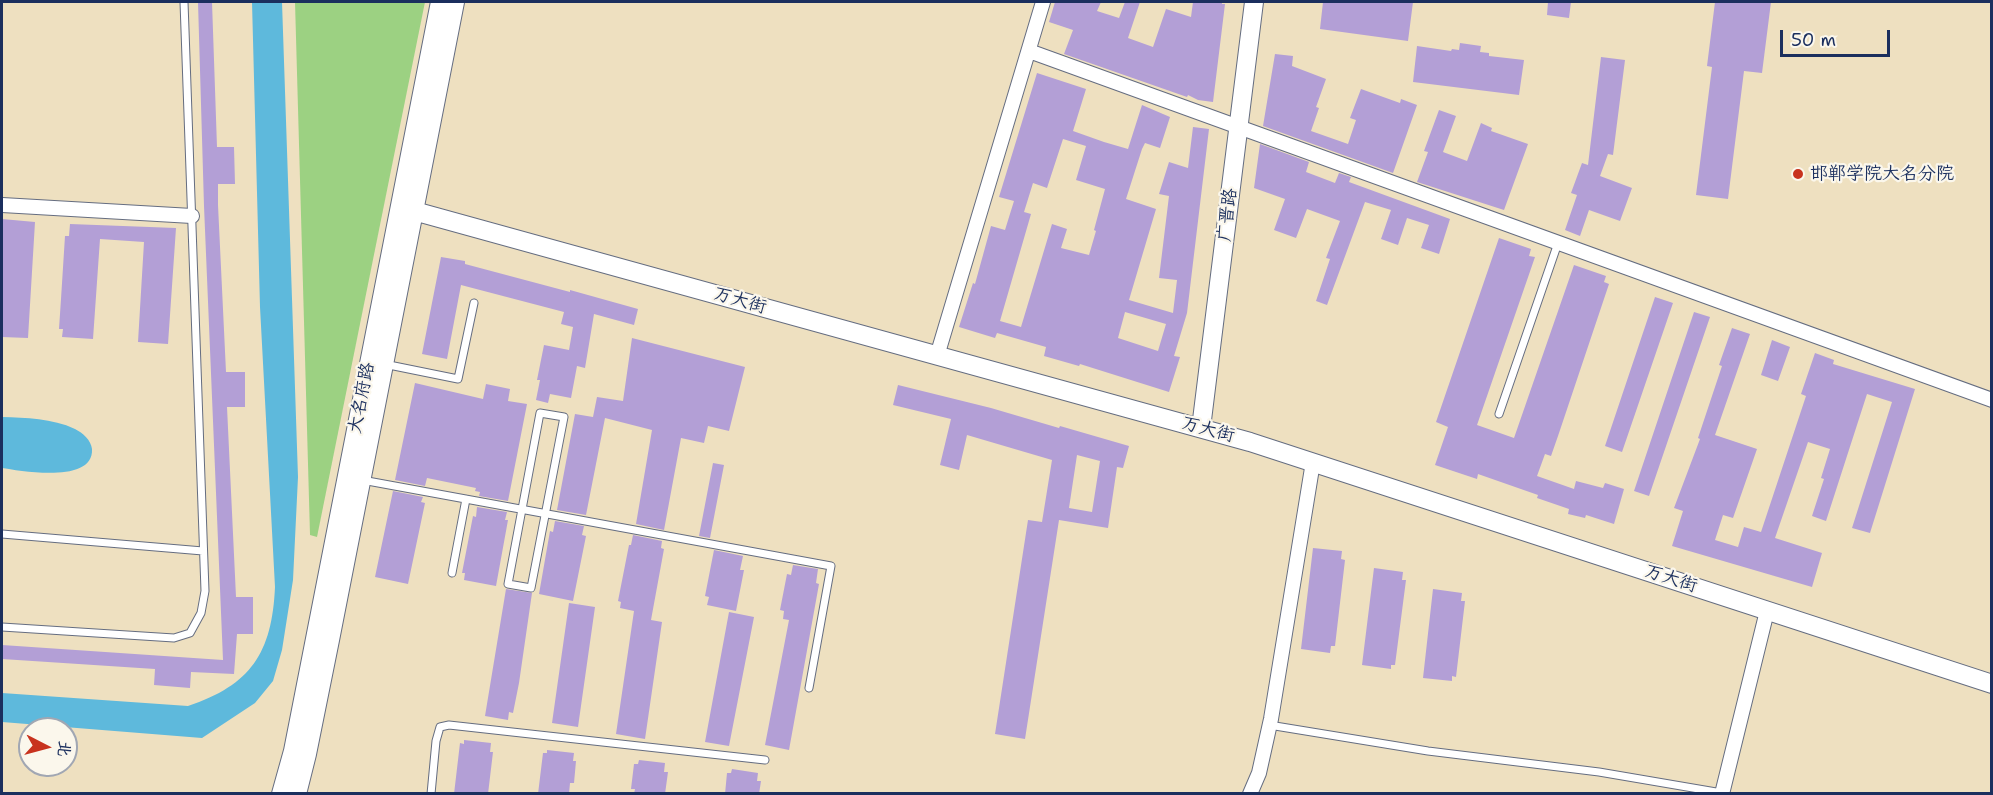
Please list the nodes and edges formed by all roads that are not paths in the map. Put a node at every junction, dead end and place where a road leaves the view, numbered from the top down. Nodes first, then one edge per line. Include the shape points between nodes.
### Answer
1 (184, 2) edge
2 (440, 2) edge
3 (455, 2) edge
4 (1043, 2) edge
5 (1254, 2) edge
6 (1029, 51) junction
7 (1239, 127) junction
8 (2, 205) edge
9 (414, 211) junction
10 (192, 216) junction
11 (1558, 243) junction
12 (474, 303) dead end
13 (937, 356) junction
14 (384, 363) junction
15 (1992, 400) edge
16 (1498, 414) dead end
17 (1201, 428) junction
18 (1313, 462) junction
19 (362, 480) junction
20 (466, 500) junction
21 (522, 510) junction
22 (545, 514) junction
23 (2, 534) edge
24 (203, 551) junction
25 (452, 573) dead end
26 (1767, 611) junction
27 (2, 627) edge
28 (1992, 684) edge
29 (809, 688) dead end
30 (1269, 725) junction
31 (765, 760) dead end
32 (281, 794) edge
33 (297, 794) edge
34 (431, 794) edge
35 (1250, 794) edge
36 (1722, 794) edge

1 - 10 lane
2 - 32 street, 大名府路 via 293,751
3 - 9 street, 大名府路
4 - 6 street
5 - 7 street, 广晋路
6 - 7 street
6 - 13 street
7 - 11 street
7 - 17 street, 广晋路
8 - 10 street
9 - 13 street, 万大街
9 - 14 street, 大名府路
10 - 24 lane
11 - 15 street
11 - 16 lane
12 - 14 lane via 458,379
13 - 17 street, 万大街
14 - 19 street, 大名府路
17 - 18 street, 万大街
18 - 26 street, 万大街
18 - 30 street
19 - 20 lane
19 - 33 street, 大名府路
20 - 21 lane
20 - 25 lane
21 - 22 lane
21 - 22 lane via 508,584 531,588
21 - 22 lane via 540,413 564,417
22 - 29 lane via 831,566
23 - 24 lane
24 - 27 lane via 205,591 201,613 190,633 174,638
26 - 28 street, 万大街
26 - 36 street
30 - 35 street
30 - 36 lane via 1428,751 1599,772
31 - 34 lane via 449,725 440,727 436,741

